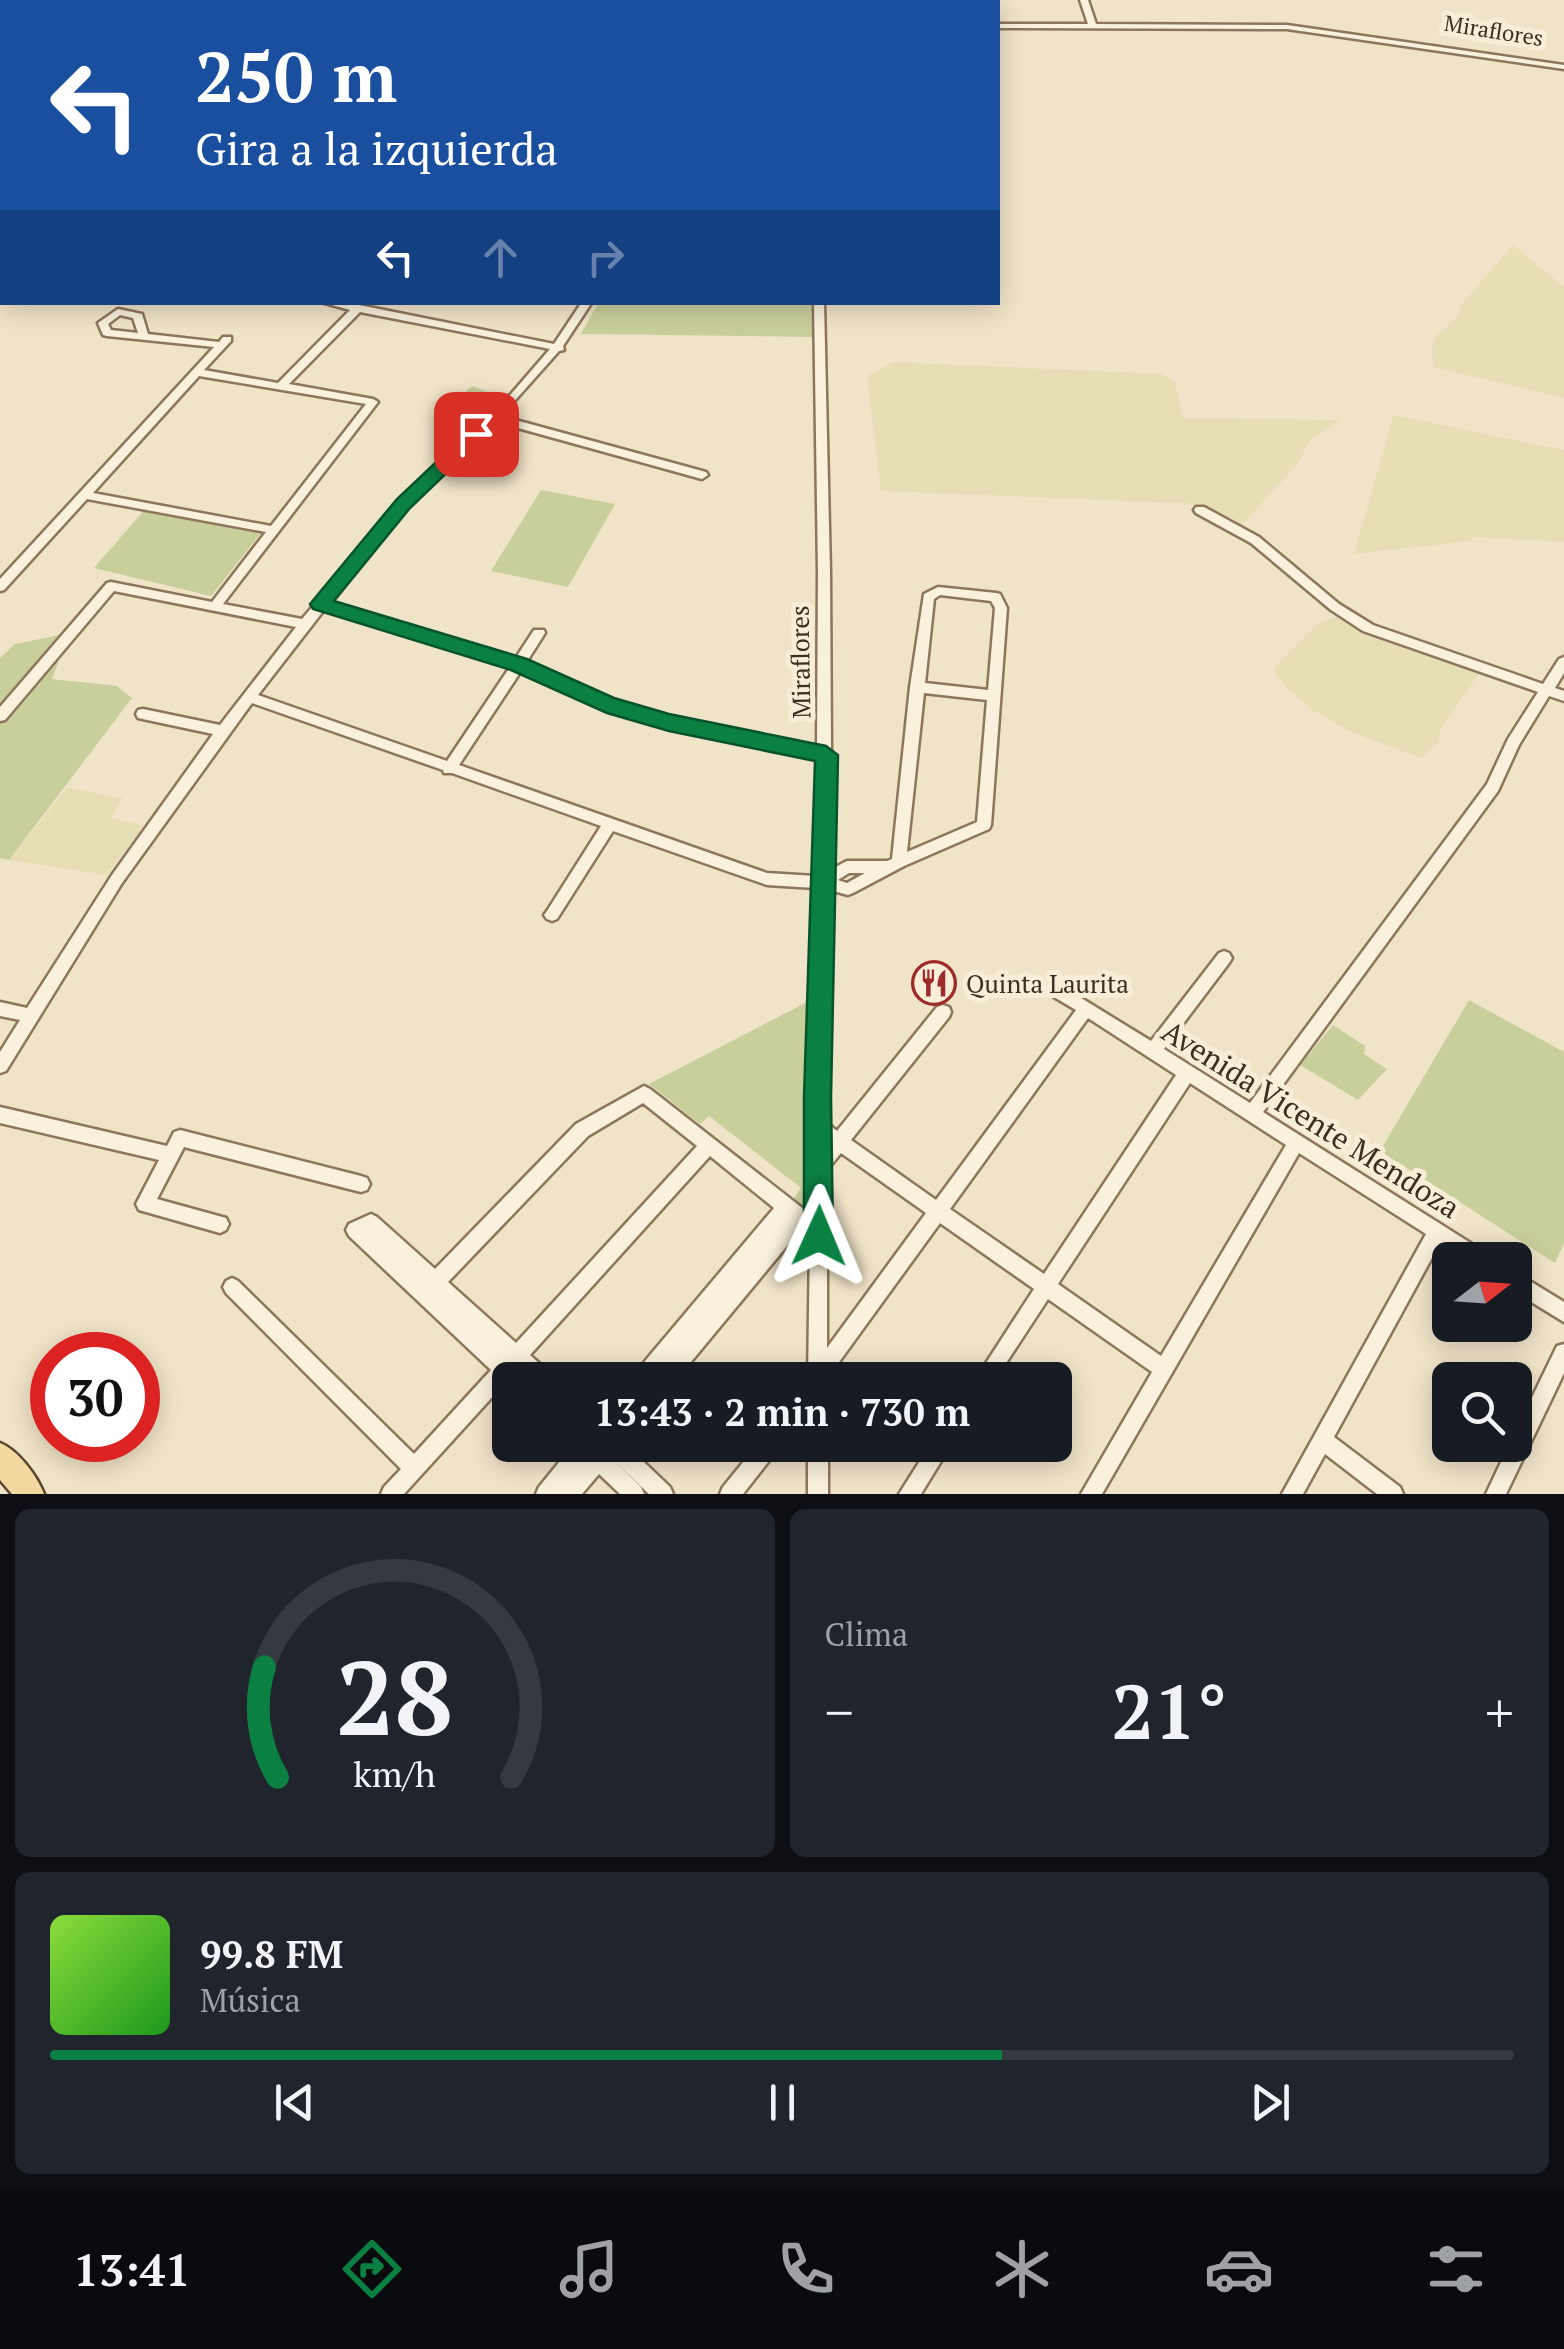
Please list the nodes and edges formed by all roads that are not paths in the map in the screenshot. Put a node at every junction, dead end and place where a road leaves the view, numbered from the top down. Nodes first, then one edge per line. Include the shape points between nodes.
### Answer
1 (1084, 0) edge
2 (1000, 26) edge
3 (1093, 27) junction
4 (1564, 66) edge
5 (339, 305) edge
6 (584, 305) edge
7 (819, 305) edge
8 (356, 309) junction
9 (144, 337) dead end
10 (224, 342) joint
11 (560, 348) junction
12 (198, 372) junction
13 (282, 386) junction
14 (495, 418) junction
15 (702, 475) dead end
16 (86, 495) junction
17 (1200, 510) dead end
18 (274, 530) junction
19 (0, 587) edge
20 (320, 604) junction
21 (214, 606) junction
22 (303, 624) junction
23 (539, 634) dead end
24 (1564, 662) edge
25 (519, 665) junction
26 (917, 687) junction
27 (1546, 690) junction
28 (250, 696) junction
29 (994, 696) junction
30 (1564, 696) edge
31 (143, 714) dead end
32 (0, 716) edge
33 (222, 731) junction
34 (826, 755) junction
35 (449, 769) junction
36 (609, 824) junction
37 (894, 865) junction
38 (822, 882) junction
39 (552, 915) dead end
40 (1224, 958) dead end
41 (1060, 992) dead end
42 (0, 1009) edge
43 (1086, 1009) junction
44 (943, 1012) dead end
45 (32, 1016) junction
46 (1153, 1051) junction
47 (0, 1066) edge
48 (1187, 1073) junction
49 (1252, 1114) junction
50 (0, 1115) edge
51 (818, 1128) junction
52 (838, 1142) junction
53 (1296, 1143) junction
54 (709, 1144) junction
55 (170, 1155) junction
56 (820, 1166) junction
57 (361, 1184) dead end
58 (787, 1206) junction
59 (939, 1212) junction
60 (220, 1224) dead end
61 (1437, 1231) junction
62 (1454, 1242) edge
63 (1046, 1286) junction
64 (232, 1288) dead end
65 (1532, 1292) edge
66 (1564, 1313) edge
67 (1564, 1353) edge
68 (506, 1362) edge
69 (517, 1362) edge
70 (657, 1362) edge
71 (679, 1362) edge
72 (818, 1362) edge
73 (830, 1362) edge
74 (996, 1362) edge
75 (1164, 1369) junction
76 (492, 1388) edge
77 (1322, 1440) junction
78 (0, 1457) edge
79 (581, 1462) edge
80 (588, 1462) edge
81 (608, 1462) edge
82 (616, 1462) edge
83 (755, 1462) edge
84 (818, 1462) edge
85 (930, 1462) edge
86 (414, 1468) junction
87 (30, 1494) edge
88 (391, 1494) edge
89 (546, 1494) edge
90 (569, 1494) edge
91 (634, 1494) edge
92 (663, 1494) edge
93 (730, 1494) edge
94 (818, 1494) edge
95 (909, 1494) edge
96 (1091, 1494) edge
97 (1292, 1494) edge
98 (1393, 1494) edge
99 (1496, 1494) edge

1 - 3 street
2 - 3 street, Miraflores
3 - 4 street, Miraflores via 1286,27
5 - 8 street
6 - 11 street
7 - 34 street, Miraflores
8 - 11 street
8 - 13 street
9 - 10 street
10 - 12 street
11 - 14 street
12 - 13 street
12 - 16 street
13 - 18 street via 373,402
14 - 15 street
14 - 20 street via 404,504
16 - 18 street
16 - 19 street
17 - 27 street via 1255,540 1368,628
18 - 21 street
20 - 22 street
20 - 25 street
21 - 22 street
21 - 32 street via 111,586
22 - 28 street
23 - 25 street
24 - 27 street
25 - 34 street via 638,714
25 - 35 street
26 - 29 street
26 - 29 street via 931,593 996,598 1001,608
26 - 37 street
27 - 30 street
27 - 49 street via 1493,787
28 - 33 street
28 - 35 street
29 - 37 street via 984,825
31 - 33 street
33 - 45 street
34 - 38 street, Miraflores
35 - 36 street
36 - 38 street via 766,879
36 - 39 street
37 - 38 street via 848,890
38 - 51 street, Miraflores
40 - 46 street
41 - 43 street, Avenida Vicente Mendoza
42 - 45 street
43 - 46 street, Avenida Vicente Mendoza
43 - 59 street
44 - 52 street
45 - 47 street
46 - 48 street, Avenida Vicente Mendoza
48 - 49 street, Avenida Vicente Mendoza
48 - 63 street
49 - 53 street, Avenida Vicente Mendoza
50 - 55 street
51 - 52 street
51 - 56 street, Miraflores
52 - 56 street
52 - 59 street
53 - 61 street, Avenida Vicente Mendoza
53 - 75 street
54 - 58 street
54 - 68 street via 644,1094 582,1130 430,1288
54 - 69 street
55 - 57 street via 180,1138
55 - 60 street via 145,1204
56 - 72 street, Miraflores
58 - 70 street
58 - 71 street via 800,1217
59 - 63 street
59 - 73 street
61 - 62 street, Avenida Vicente Mendoza
61 - 77 street
63 - 74 street
63 - 75 street
64 - 86 street
65 - 66 street
67 - 99 street
75 - 96 street
76 - 86 street
77 - 97 street
77 - 98 street
78 - 87 main road
79 - 89 street
80 - 90 street
81 - 91 street
82 - 92 street
83 - 93 street
84 - 94 street
85 - 95 street
86 - 88 street

